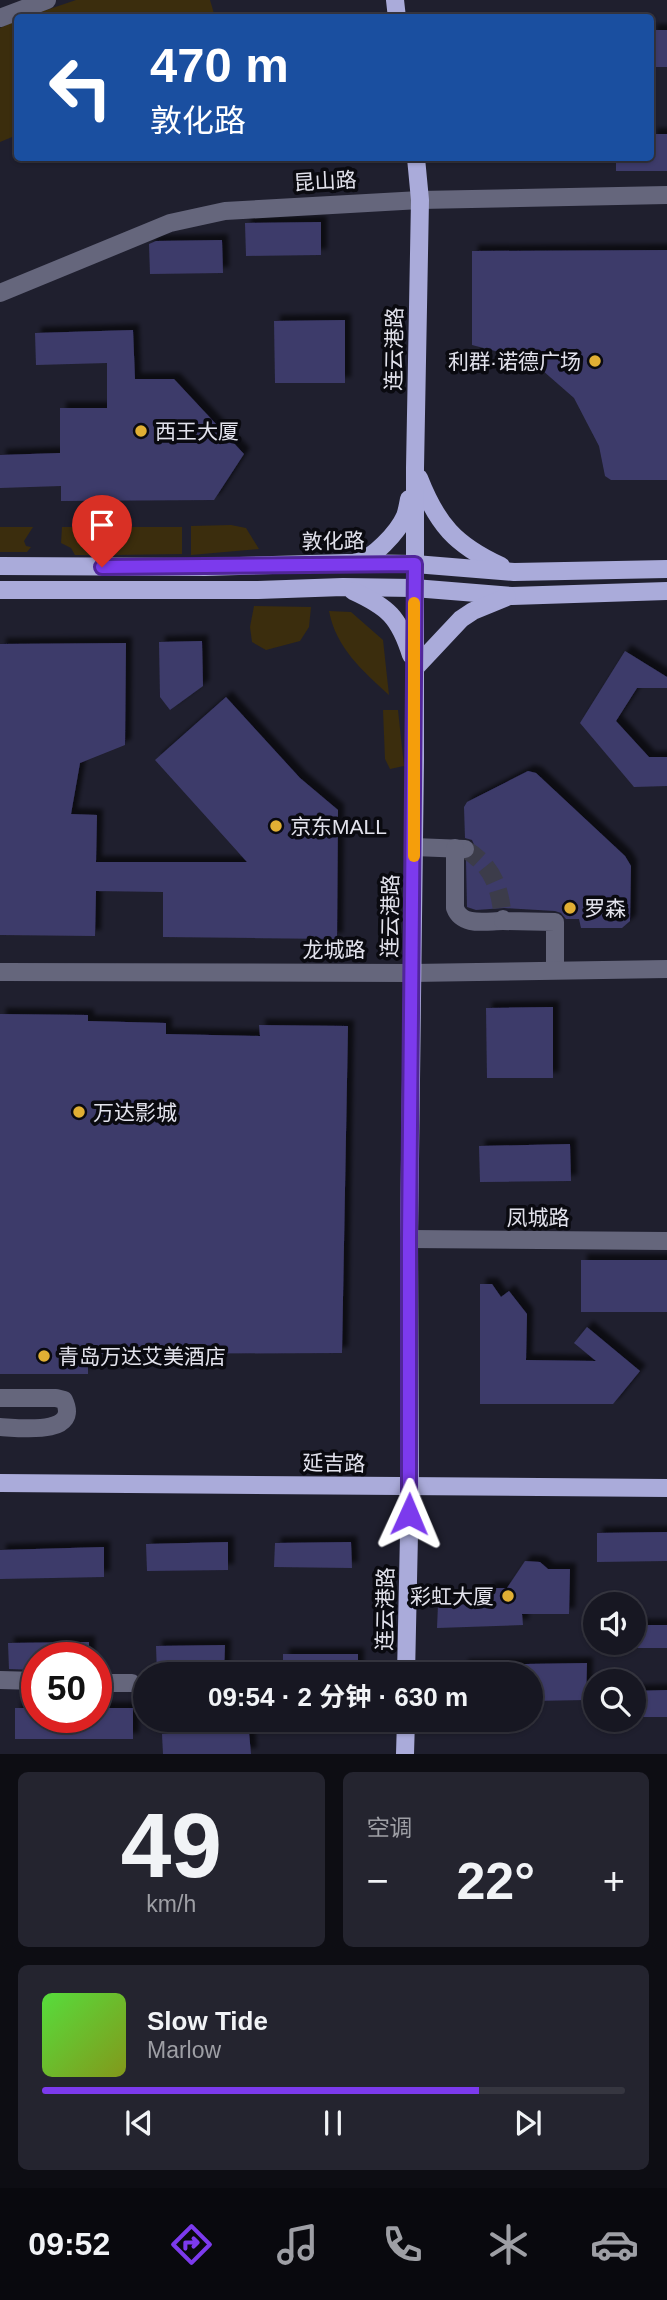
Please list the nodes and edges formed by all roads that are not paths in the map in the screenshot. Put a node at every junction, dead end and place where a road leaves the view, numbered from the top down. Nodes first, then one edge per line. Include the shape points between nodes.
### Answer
1 (47, 0) edge
2 (0, 18) edge
3 (416, 161) edge
4 (667, 195) edge
5 (420, 200) junction
6 (0, 293) edge
7 (415, 468) junction
8 (347, 563) junction
9 (415, 564) junction
10 (0, 566) edge
11 (667, 569) edge
12 (514, 572) junction
13 (343, 587) junction
14 (414, 588) junction
15 (0, 590) edge
16 (667, 591) edge
17 (512, 596) junction
18 (415, 668) junction
19 (414, 847) junction
20 (667, 969) edge
21 (555, 970) junction
22 (0, 972) edge
23 (412, 974) junction
24 (409, 1239) junction
25 (667, 1241) edge
26 (0, 1398) edge
27 (0, 1427) edge
28 (0, 1483) edge
29 (410, 1487) junction
30 (667, 1488) edge
31 (407, 1662) edge
32 (0, 1680) edge
33 (21, 1681) edge
34 (112, 1682) edge
35 (132, 1683) dead end
36 (406, 1732) edge
37 (405, 1754) edge

1 - 2 street
3 - 5 main road, 连云港路
4 - 5 street, 昆山路
5 - 6 street, 昆山路 via 225,211 170,223
5 - 7 main road, 连云港路
7 - 8 main road via 405,517 366,560
7 - 9 main road, 连云港路
7 - 12 main road via 436,516 459,542
8 - 9 main road, 敦化路
8 - 10 main road, 敦化路
9 - 12 main road, 敦化路
9 - 14 main road, 连云港路
11 - 12 main road, 敦化路
13 - 14 main road
13 - 15 main road
13 - 18 main road via 392,613
14 - 17 main road
14 - 18 main road, 连云港路
16 - 17 main road
17 - 18 main road via 461,619
18 - 19 main road, 连云港路
19 - 21 street via 460,848 455,908 467,920 555,922
19 - 23 main road, 连云港路
20 - 21 street, 龙城路
21 - 23 street, 龙城路
22 - 23 street, 龙城路
23 - 24 main road, 连云港路
24 - 25 street, 凤城路
24 - 29 main road, 连云港路
26 - 27 street via 56,1398 64,1400 68,1413 58,1425
28 - 29 main road, 延吉路
29 - 30 main road, 延吉路
29 - 31 main road, 连云港路
32 - 33 street
34 - 35 street
36 - 37 main road

